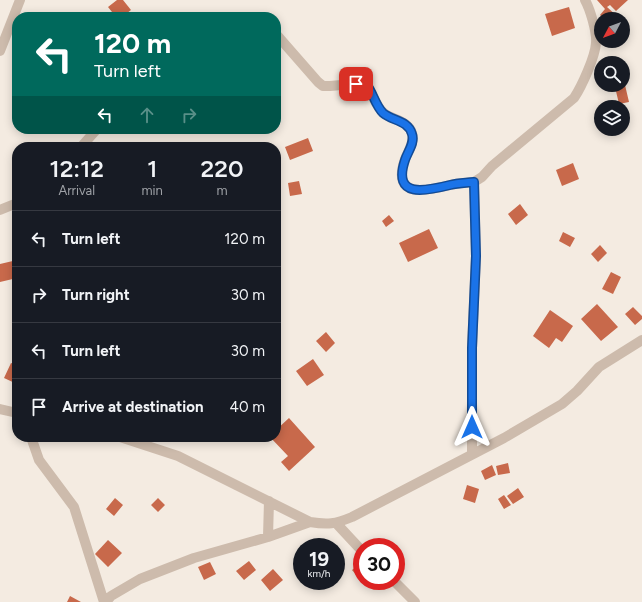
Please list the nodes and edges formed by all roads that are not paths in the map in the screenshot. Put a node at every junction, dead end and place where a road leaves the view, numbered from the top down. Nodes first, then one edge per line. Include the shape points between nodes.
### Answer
1 (20, 0) edge
2 (585, 0) edge
3 (15, 12) edge
4 (12, 20) edge
5 (281, 40) edge
6 (0, 51) edge
7 (93, 134) edge
8 (85, 142) edge
9 (474, 182) junction
10 (12, 205) edge
11 (0, 210) edge
12 (642, 340) edge
13 (0, 409) edge
14 (12, 412) edge
15 (33, 442) edge
16 (135, 442) edge
17 (472, 454) junction
18 (269, 501) junction
19 (310, 522) junction
20 (336, 523) junction
21 (268, 537) junction
22 (353, 541) edge
23 (403, 590) edge
24 (105, 602) edge
25 (415, 602) edge

1 - 3 street
2 - 9 street via 590,10 596,42 580,89 574,98
4 - 6 street
5 - 9 street via 323,86 364,83 384,113 410,128 413,140 402,169 403,180 412,190 422,191
7 - 8 street
9 - 17 street via 476,256 472,348
10 - 11 street
12 - 17 street via 599,367 562,404
13 - 14 street
15 - 24 street via 39,460 74,507
16 - 18 street via 178,456
17 - 20 street
18 - 19 street
18 - 21 street
19 - 20 street
19 - 21 street
20 - 22 street
21 - 24 street via 194,558 140,579
23 - 25 street

